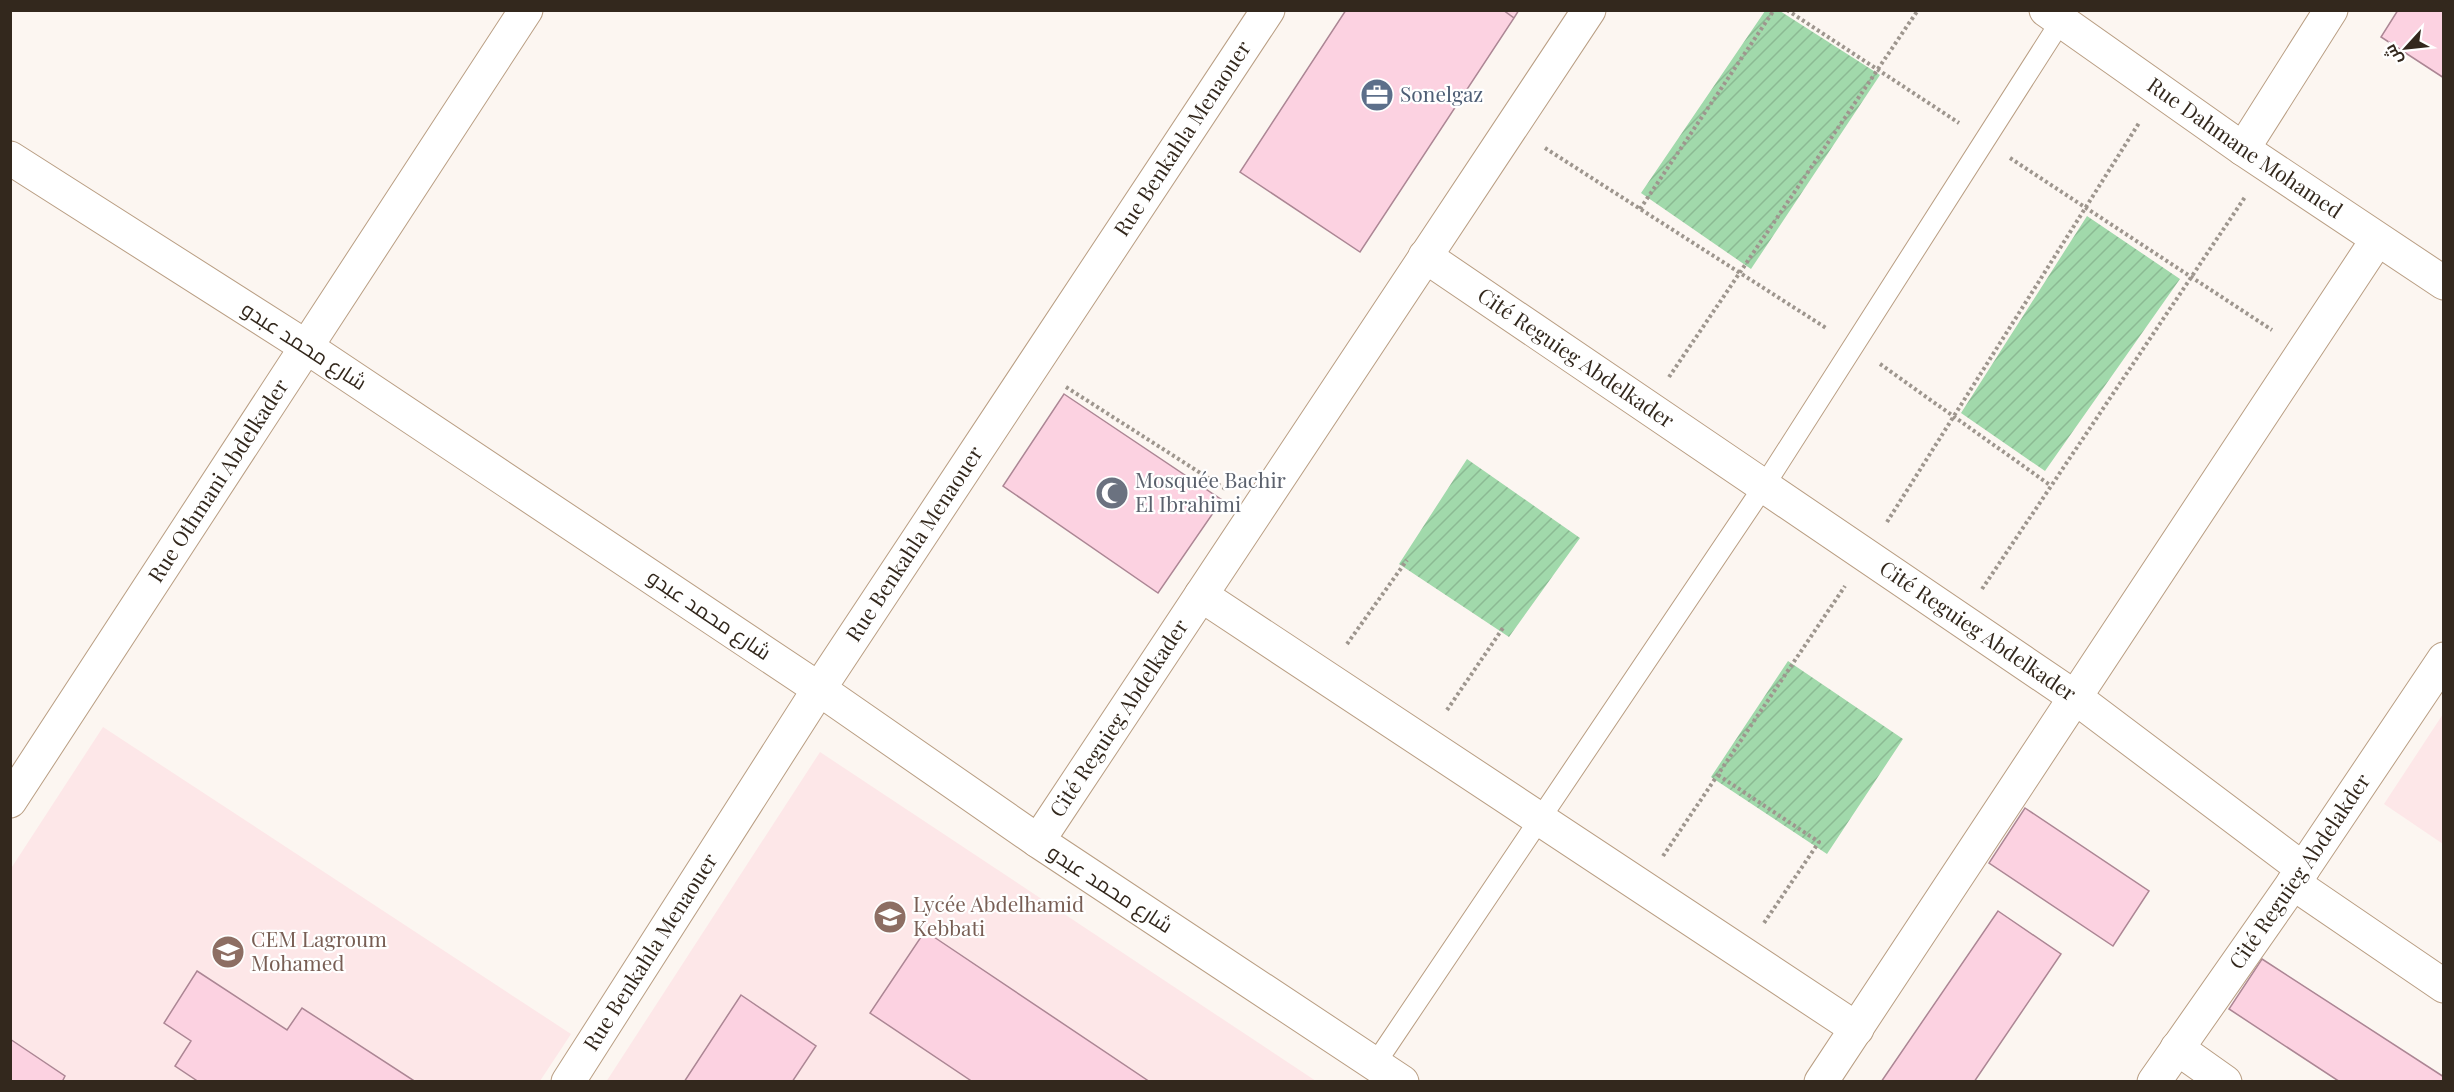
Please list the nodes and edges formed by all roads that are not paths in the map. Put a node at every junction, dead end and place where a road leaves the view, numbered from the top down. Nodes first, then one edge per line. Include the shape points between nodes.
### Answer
1 (1268, 10) edge
2 (1588, 10) edge
3 (2331, 10) edge
4 (518, 13) edge
5 (2054, 16) edge
6 (2255, 157) junction
7 (10, 158) edge
8 (2377, 240) junction
9 (1425, 256) junction
10 (2444, 283) edge
11 (305, 346) junction
12 (1764, 486) junction
13 (1200, 595) junction
14 (2444, 659) edge
15 (819, 689) junction
16 (2076, 698) junction
17 (10, 801) edge
18 (1540, 819) junction
19 (1038, 841) junction
20 (2298, 876) junction
21 (2444, 986) edge
22 (1857, 1029) junction
23 (2177, 1048) junction
24 (1375, 1064) junction
25 (568, 1082) edge
26 (1402, 1082) edge
27 (1821, 1082) edge
28 (2154, 1082) edge
29 (2225, 1082) edge

1 - 15 street, Rue Benkahla Menaouer
2 - 9 street, Cité Reguieg Abdelkader
3 - 6 street
4 - 11 street, Rue Othmani Abdelkader
5 - 6 street, Rue Dahmane Mohamed
5 - 12 lane via 1985,141
6 - 8 street, Rue Dahmane Mohamed
7 - 11 street, شارع محمد عبدو
8 - 10 street, Rue Dahmane Mohamed
8 - 16 street, Cité Reguieg Abdelkader
9 - 12 street, Cité Reguieg Abdelkader
9 - 13 street, Cité Reguieg Abdelkader
11 - 15 street, شارع محمد عبدو
11 - 17 street, Rue Othmani Abdelkader
12 - 16 street, Cité Reguieg Abdelkader
12 - 18 lane
13 - 18 street, Cité Reguieg Abdelkader
13 - 19 street, Cité Reguieg Abdelkader
14 - 20 street, Cité Reguieg Abdelakder
15 - 19 street, شارع محمد عبدو
15 - 25 street, Rue Benkahla Menaouer
16 - 20 street
16 - 22 street
18 - 22 street, Cité Reguieg Abdelkader
18 - 24 lane
19 - 24 street, شارع محمد عبدو
20 - 21 street
20 - 23 street, Cité Reguieg Abdelakder
22 - 27 street
23 - 28 street, Cité Reguieg Abdelakder
23 - 29 street
24 - 26 street, شارع محمد عبدو

